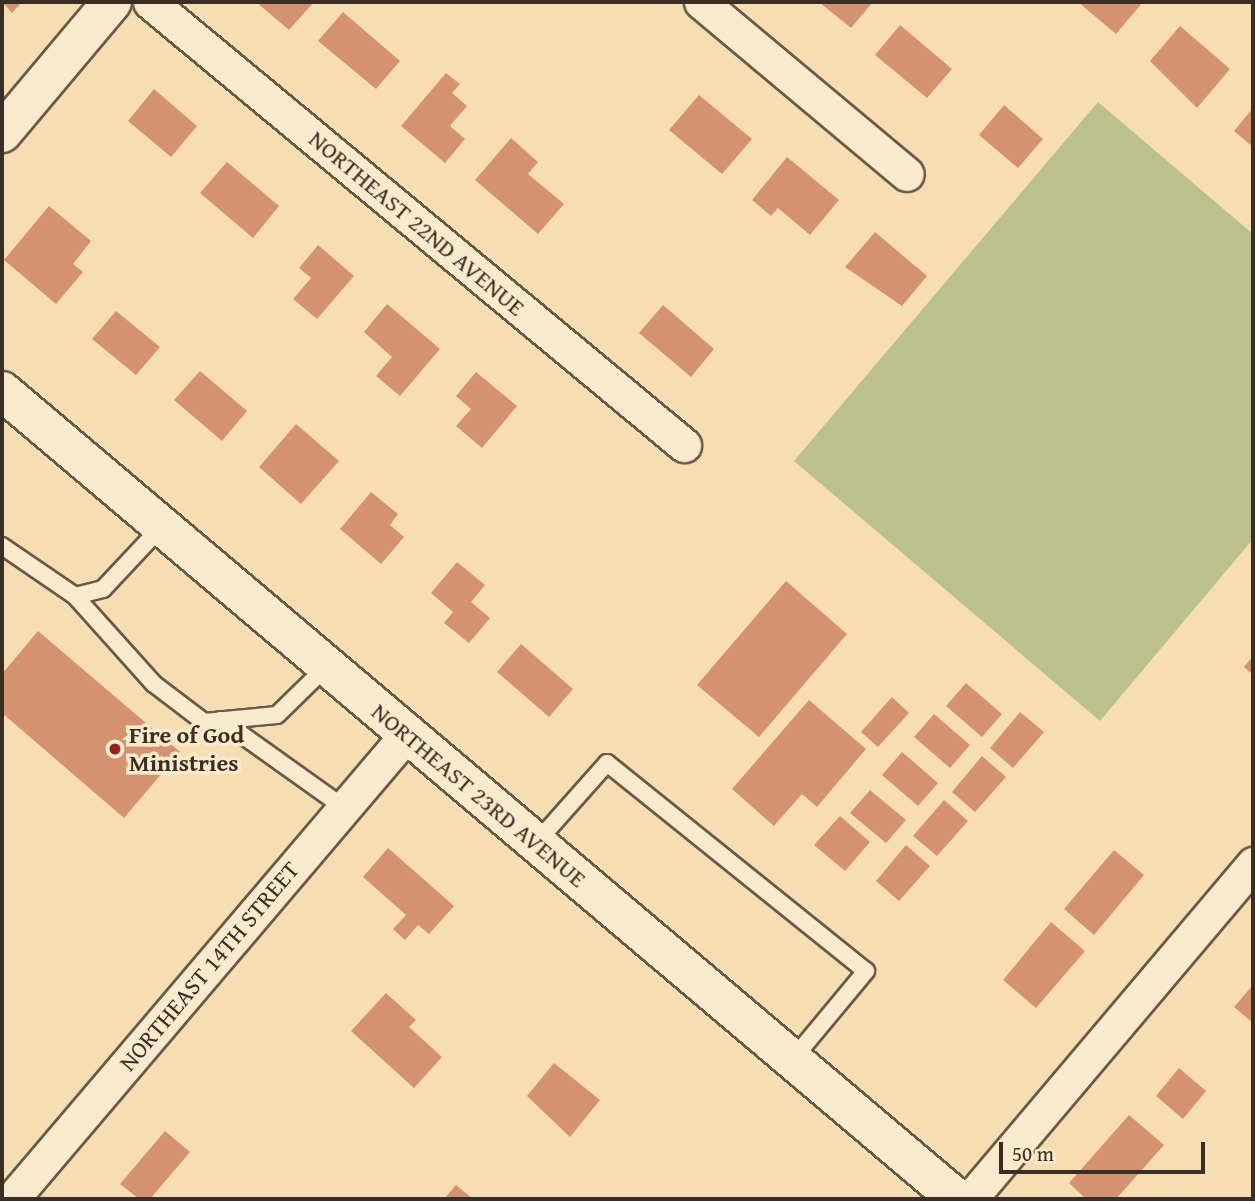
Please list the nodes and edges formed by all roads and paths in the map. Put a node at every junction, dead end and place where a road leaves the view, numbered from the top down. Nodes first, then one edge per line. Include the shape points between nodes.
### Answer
1 (112, 2) edge
2 (150, 2) edge
3 (701, 2) edge
4 (2, 133) edge
5 (907, 174) dead end
6 (2, 391) edge
7 (684, 444) dead end
8 (162, 526) junction
9 (2, 546) edge
10 (75, 596) junction
11 (327, 666) junction
12 (221, 720) junction
13 (407, 734) junction
14 (344, 807) junction
15 (536, 843) junction
16 (1253, 864) edge
17 (792, 1060) junction
18 (12, 1199) edge
19 (957, 1199) edge
20 (970, 1199) edge

1 - 4 main road
2 - 7 street, NORTHEAST 22ND AVENUE
3 - 5 street
6 - 8 main road, NORTHEAST 23RD AVENUE
8 - 10 lane via 103,589
8 - 11 main road, NORTHEAST 23RD AVENUE
9 - 10 lane
10 - 12 lane via 154,684 204,722
11 - 12 lane via 277,715
11 - 13 main road, NORTHEAST 23RD AVENUE
12 - 14 lane
13 - 14 street, NORTHEAST 14TH STREET
13 - 15 main road, NORTHEAST 23RD AVENUE
14 - 18 street, NORTHEAST 14TH STREET
15 - 17 main road, NORTHEAST 23RD AVENUE
15 - 17 lane via 607,763 866,971
16 - 20 street
17 - 19 main road, NORTHEAST 23RD AVENUE

